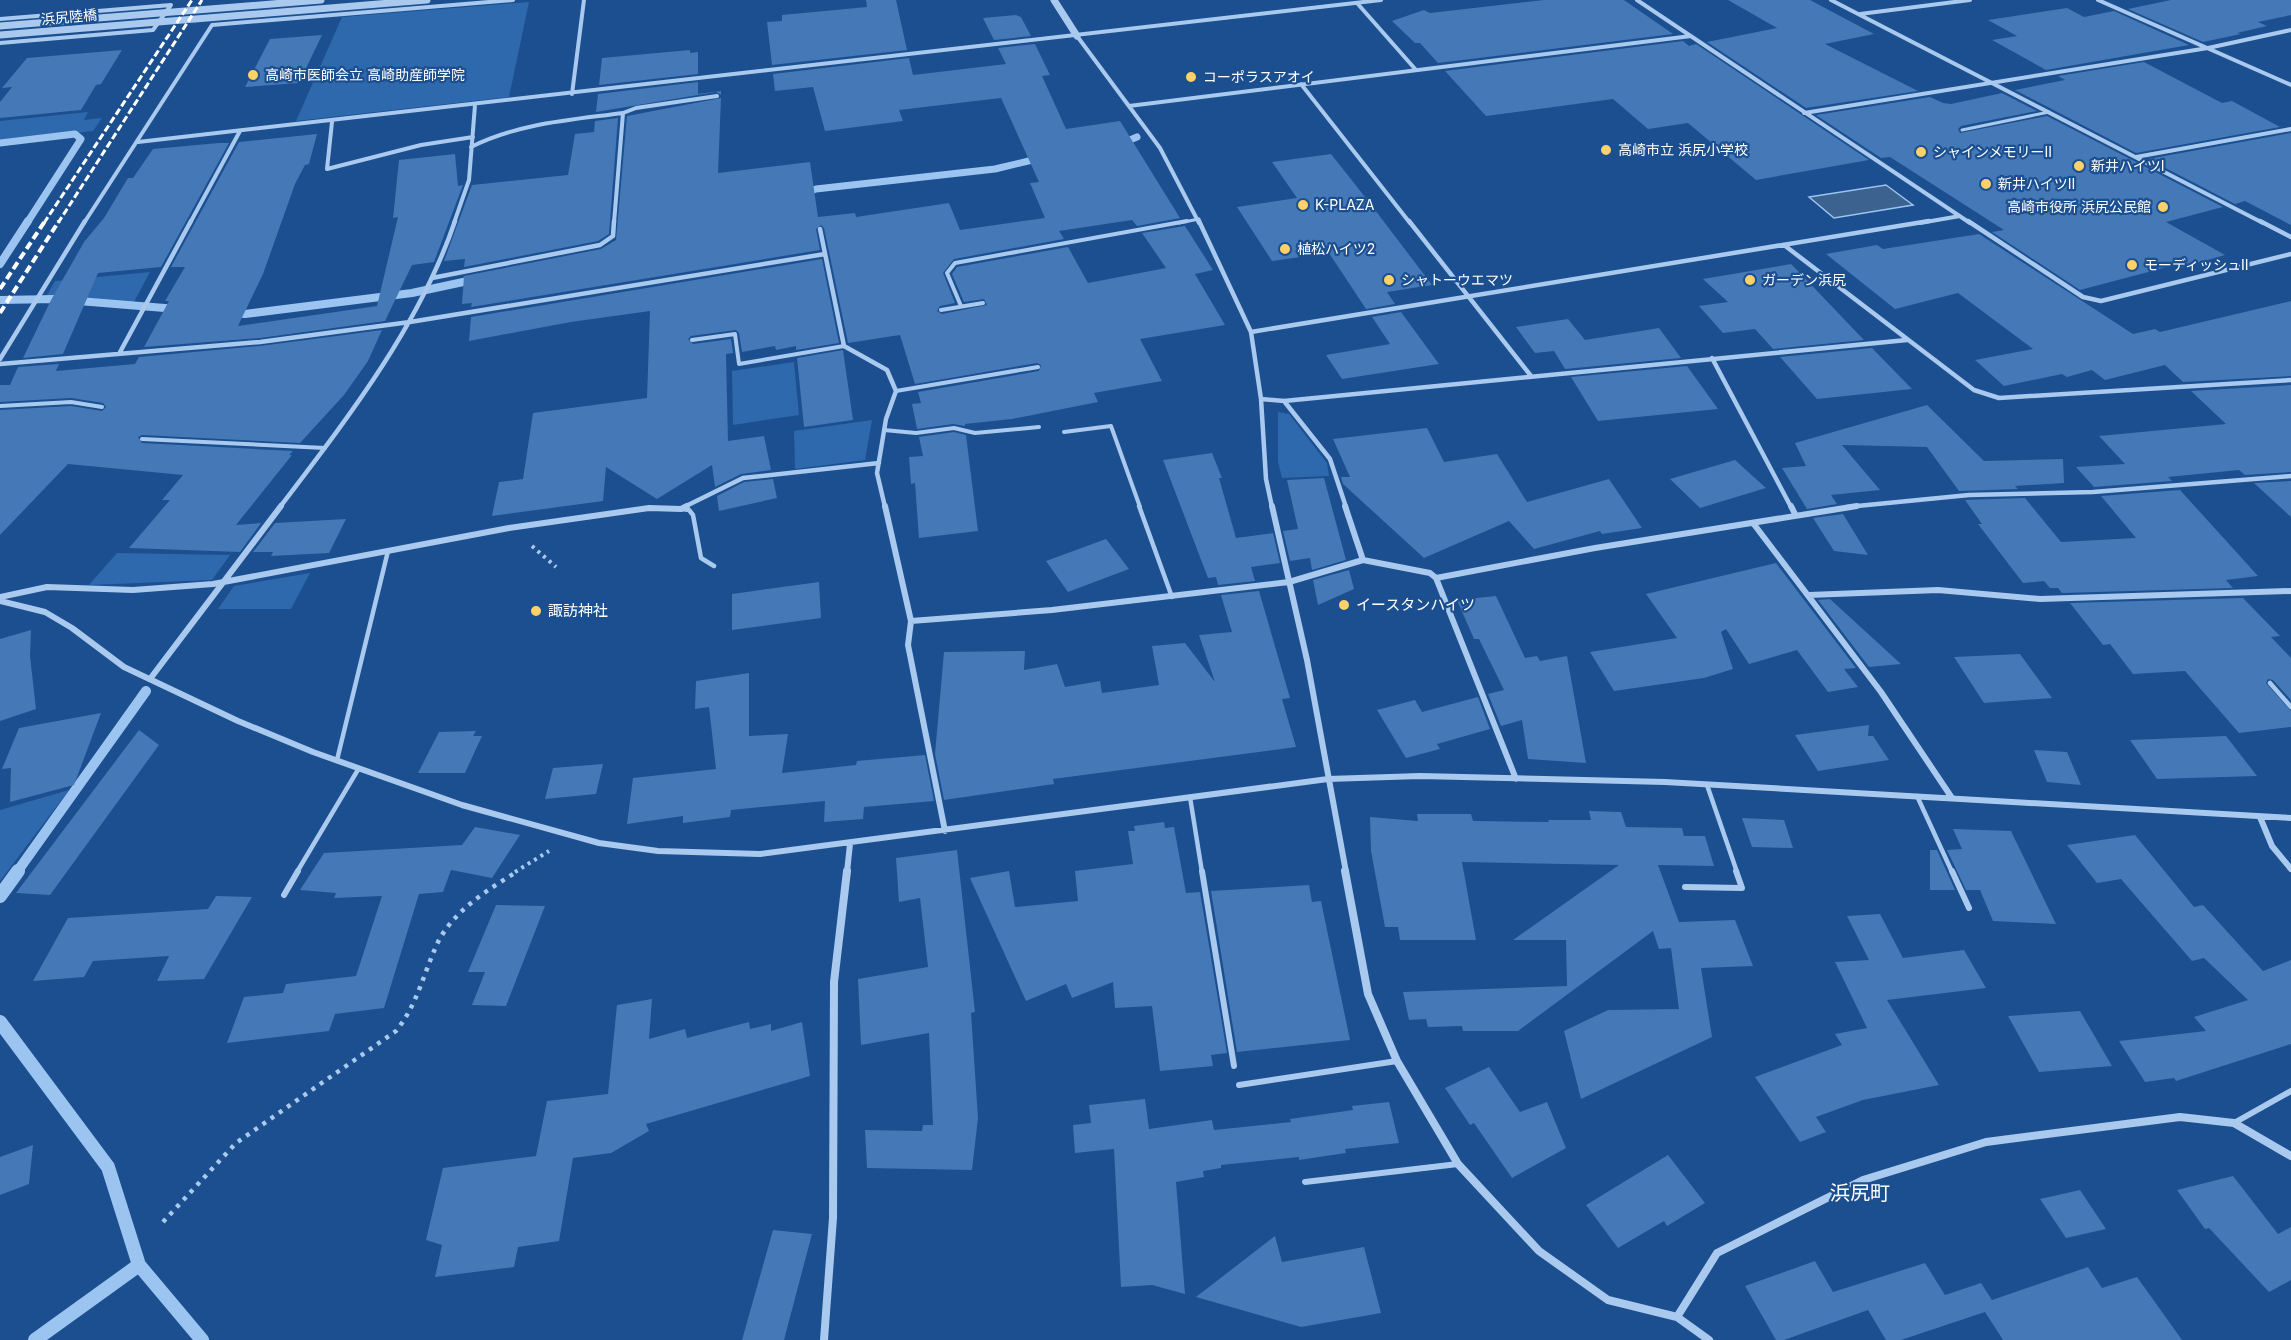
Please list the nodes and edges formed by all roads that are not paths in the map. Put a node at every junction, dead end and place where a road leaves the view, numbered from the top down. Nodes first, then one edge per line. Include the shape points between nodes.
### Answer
1 (321, 0) edge
2 (427, 0) edge
3 (513, 0) edge
4 (584, 0) edge
5 (1054, 0) edge
6 (1381, 0) edge
7 (1637, 0) edge
8 (1831, 0) edge
9 (1970, 0) edge
10 (2098, 0) edge
11 (1357, 3) junction
12 (1859, 14) junction
13 (41, 16) junction
14 (0, 19) edge
15 (0, 26) edge
16 (2290, 31) edge
17 (0, 35) edge
18 (1077, 36) junction
19 (1691, 36) junction
20 (20, 41) junction
21 (0, 43) edge
22 (2208, 48) junction
23 (1416, 70) junction
24 (1991, 82) junction
25 (1301, 84) junction
26 (2291, 85) edge
27 (572, 93) junction
28 (717, 96) dead end
29 (475, 105) junction
30 (1129, 106) junction
31 (2049, 112) junction
32 (623, 113) junction
33 (1803, 113) junction
34 (332, 122) junction
35 (2291, 129) edge
36 (1962, 130) dead end
37 (240, 131) junction
38 (473, 137) junction
39 (138, 142) junction
40 (471, 147) junction
41 (2135, 157) junction
42 (1961, 216) junction
43 (1199, 219) junction
44 (820, 229) dead end
45 (2291, 237) edge
46 (1784, 244) junction
47 (825, 254) junction
48 (2291, 254) edge
49 (432, 278) junction
50 (1470, 297) junction
51 (983, 303) dead end
52 (961, 306) junction
53 (941, 310) dead end
54 (410, 322) junction
55 (1251, 332) junction
56 (692, 340) dead end
57 (1907, 340) junction
58 (844, 346) junction
59 (119, 354) junction
60 (1712, 357) junction
61 (0, 361) edge
62 (1038, 367) dead end
63 (1531, 376) junction
64 (2291, 380) edge
65 (896, 391) junction
66 (1261, 399) junction
67 (1284, 402) junction
68 (0, 406) edge
69 (102, 406) dead end
70 (1039, 427) dead end
71 (884, 430) junction
72 (1064, 432) dead end
73 (142, 438) dead end
74 (325, 448) junction
75 (879, 463) junction
76 (2291, 476) edge
77 (681, 509) junction
78 (1795, 514) junction
79 (1753, 523) junction
80 (388, 551) junction
81 (1363, 560) junction
82 (714, 566) dead end
83 (1436, 578) junction
84 (228, 579) junction
85 (1288, 582) junction
86 (2291, 591) edge
87 (1809, 595) junction
88 (1172, 597) junction
89 (0, 599) edge
90 (911, 621) junction
91 (150, 679) junction
92 (2270, 683) dead end
93 (2291, 707) edge
94 (337, 760) junction
95 (359, 768) junction
96 (1328, 779) junction
97 (1516, 779) junction
98 (1707, 785) junction
99 (1917, 796) junction
100 (1190, 797) junction
101 (1952, 798) junction
102 (2260, 817) junction
103 (2291, 818) edge
104 (945, 831) junction
105 (850, 844) junction
106 (2291, 869) edge
107 (1684, 887) dead end
108 (284, 894) dead end
109 (1969, 908) dead end
110 (1397, 1061) junction
111 (1234, 1066) dead end
112 (1239, 1085) dead end
113 (2291, 1090) edge
114 (2234, 1122) junction
115 (2291, 1156) edge
116 (1458, 1164) junction
117 (1305, 1182) dead end
118 (1677, 1317) junction
119 (824, 1340) edge
120 (1709, 1340) edge

1 - 15 street, 浜尻陸橋
2 - 17 street, 浜尻陸橋
3 - 39 street via 212,26
4 - 27 street
5 - 18 street
6 - 11 street
7 - 19 street
8 - 12 street
9 - 12 street
10 - 22 street
11 - 18 street
11 - 23 street
12 - 24 street
13 - 14 street
13 - 20 street
13 - 20 street via 171,5 153,30
16 - 22 street
18 - 27 street
18 - 30 street
19 - 23 street
19 - 33 street
20 - 21 street
22 - 24 street
22 - 26 street
23 - 25 street
24 - 31 street
24 - 33 street
25 - 30 street
25 - 50 street
27 - 29 street
28 - 32 street
29 - 34 street
29 - 38 street
30 - 43 street via 1160,148
31 - 36 lane
31 - 41 street
32 - 40 street via 511,130
32 - 49 street via 614,236 608,242
33 - 42 street
34 - 37 street
34 - 38 street via 327,169 421,145
35 - 41 street
37 - 39 street
37 - 59 street
38 - 40 street
39 - 61 street via 30,307
40 - 49 street via 469,180
41 - 45 street
42 - 46 street
42 - 48 street via 2074,294 2101,301
43 - 52 lane via 955,263 947,273
43 - 55 street
44 - 47 street
46 - 50 street
46 - 57 street
47 - 54 street
47 - 58 street
49 - 54 street
50 - 55 street
50 - 63 street
51 - 52 lane
52 - 53 lane
54 - 59 street via 260,342
54 - 74 street
55 - 66 street
56 - 58 lane via 735,334 740,364
57 - 60 street
57 - 64 street via 1974,390 1999,398
58 - 65 street via 887,370
59 - 61 street
60 - 63 street
60 - 78 street
62 - 65 lane
63 - 67 street
65 - 71 street
66 - 67 street
66 - 85 street via 1266,479
67 - 81 street via 1330,459
68 - 69 lane via 71,402
70 - 71 lane via 975,433 954,428 916,433
71 - 75 street
72 - 88 lane via 1111,426
73 - 74 lane
74 - 84 street
75 - 77 street via 743,478
75 - 90 street via 877,473
76 - 78 street via 2093,492 1970,495
77 - 80 street via 649,508 509,528
77 - 82 lane via 693,515 701,558
78 - 79 street
79 - 83 street
79 - 87 street
80 - 84 street
80 - 94 lane
81 - 83 street via 1430,573
81 - 85 street
83 - 97 street
84 - 89 street via 213,584 133,590 47,587
84 - 91 street
85 - 88 street
85 - 96 street via 1307,660
86 - 87 street via 2040,598 1938,590
87 - 101 street via 1881,692
88 - 90 street
89 - 91 street via 45,612 124,667
90 - 104 street via 909,645
91 - 94 street via 238,721
92 - 93 lane
94 - 95 street
95 - 105 street via 462,805 599,843 711,854 760,854
95 - 108 lane
96 - 97 street
96 - 100 street
96 - 110 street via 1368,994
97 - 98 street
98 - 99 street
98 - 107 lane via 1742,888
99 - 101 street
99 - 109 lane
100 - 104 street
100 - 111 lane
101 - 102 street
102 - 103 street
102 - 106 street via 2272,846
104 - 105 street
105 - 119 street via 834,982 833,1218
110 - 112 lane
110 - 116 street
113 - 114 lane
114 - 115 street
114 - 118 street via 2180,1117 1986,1142 1863,1180 1717,1253
116 - 117 lane
116 - 118 street via 1539,1251 1608,1300
118 - 120 street

